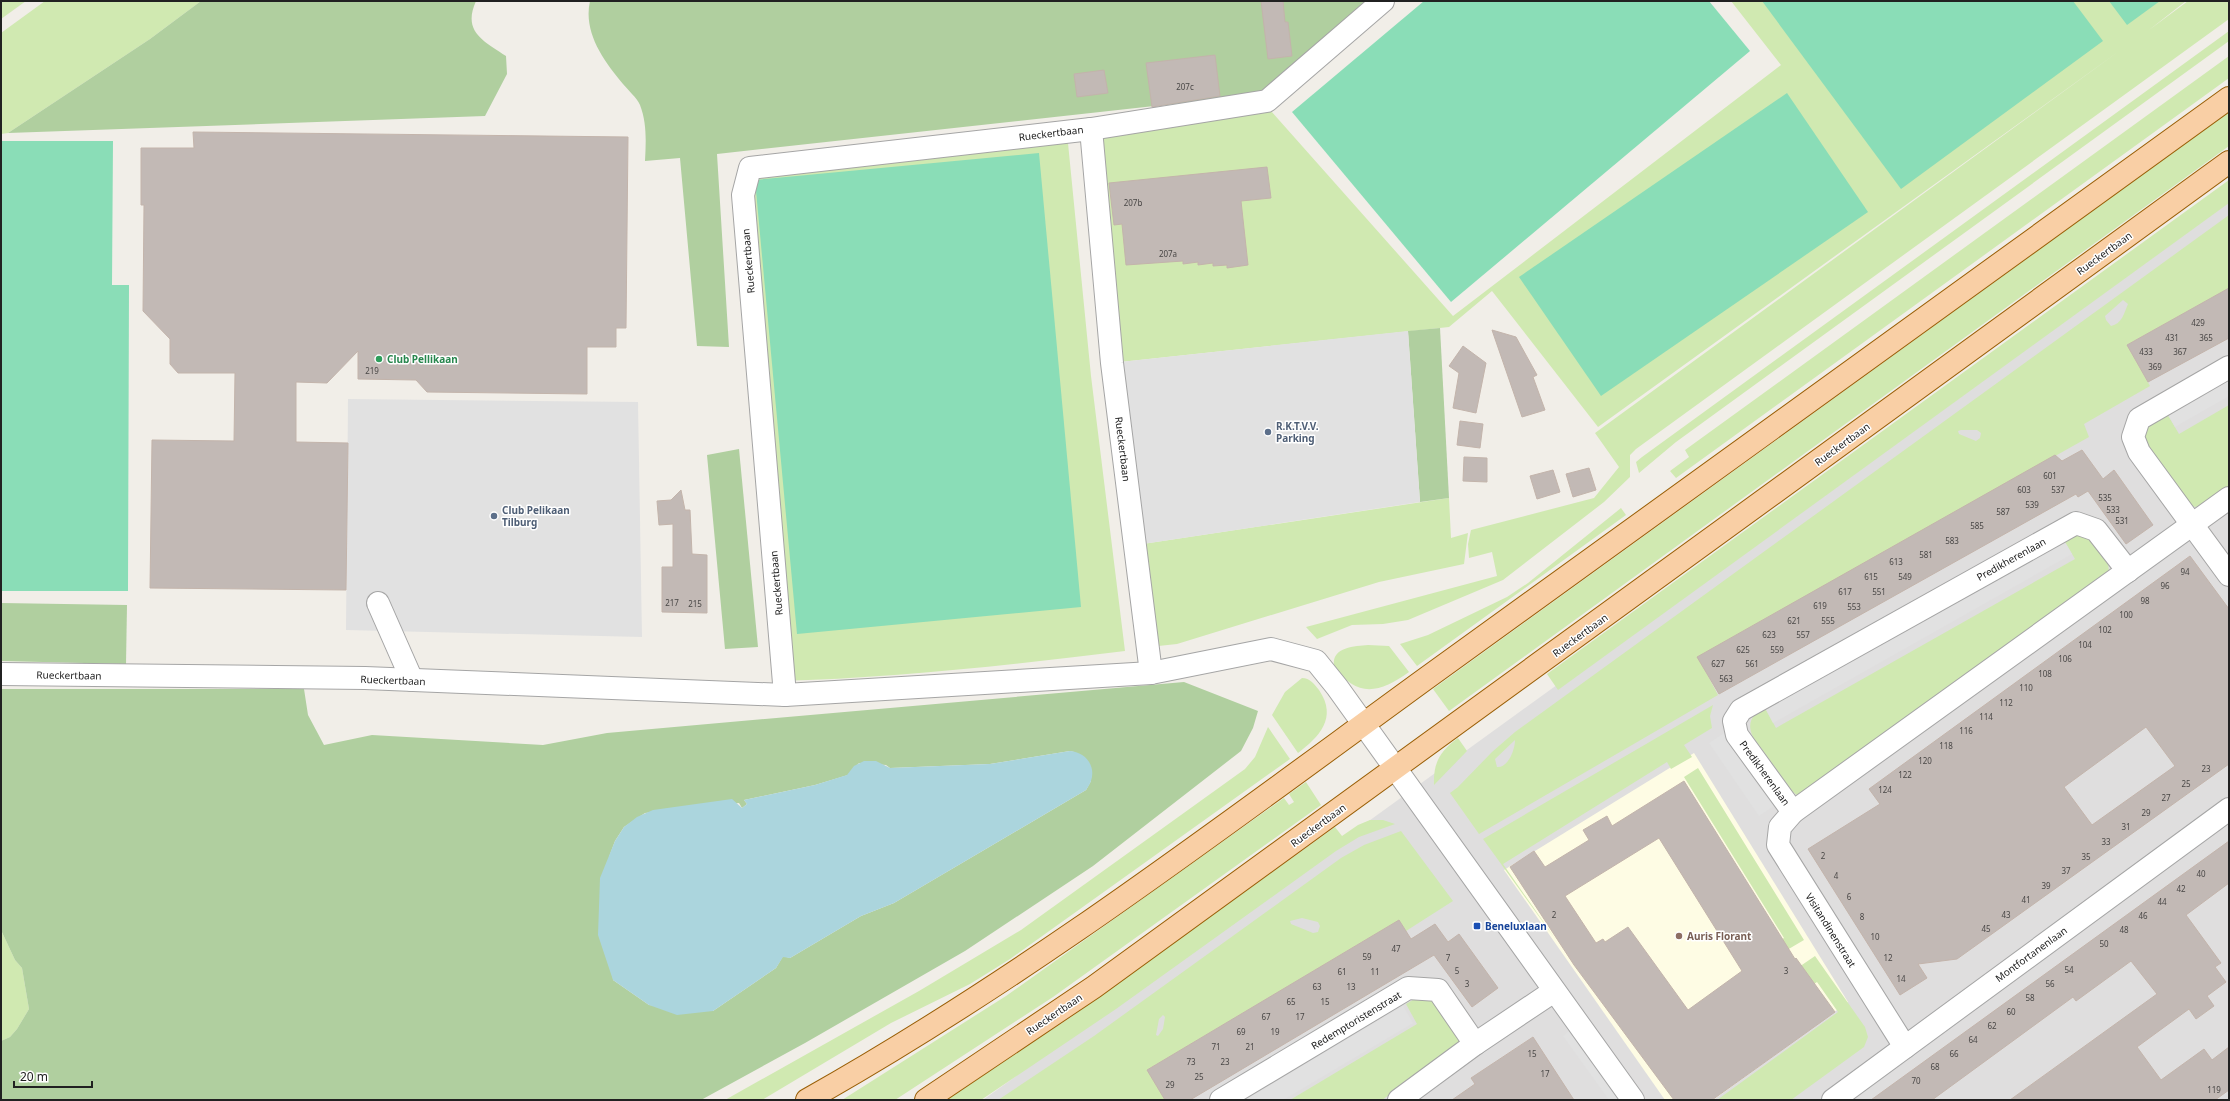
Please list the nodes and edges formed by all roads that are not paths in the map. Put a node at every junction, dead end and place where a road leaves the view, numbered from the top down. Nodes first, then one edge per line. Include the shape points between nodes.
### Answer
1 (1383, 1) edge
2 (2229, 98) edge
3 (1091, 128) junction
4 (2229, 162) edge
5 (2229, 367) edge
6 (2229, 498) edge
7 (2192, 525) junction
8 (2128, 571) junction
9 (2229, 575) edge
10 (378, 604) dead end
11 (1152, 673) junction
12 (1, 674) edge
13 (412, 680) junction
14 (785, 695) junction
15 (1365, 723) junction
16 (1396, 769) junction
17 (2229, 809) edge
18 (1793, 812) junction
19 (1554, 991) junction
20 (1475, 1044) junction
21 (1905, 1047) junction
22 (808, 1100) edge
23 (926, 1100) edge
24 (1221, 1100) edge
25 (1399, 1100) edge
26 (1634, 1100) edge
27 (1833, 1100) edge

1 - 3 street, Rueckertbaan via 1267,101
2 - 15 main road
3 - 11 street, Rueckertbaan via 1112,363
3 - 14 street, Rueckertbaan via 750,168 743,195
4 - 16 main road, Rueckertbaan
5 - 7 street via 2139,418 2133,437 2139,452
6 - 7 street, Predikherenlaan
7 - 8 street, Predikherenlaan
7 - 9 street
8 - 18 street, Predikherenlaan
8 - 18 street, Predikherenlaan via 2096,530 2076,523 1741,710 1734,721 1737,735
10 - 13 street
11 - 14 street, Rueckertbaan
11 - 15 street, Rueckertbaan via 1271,649 1316,661
12 - 13 street, Rueckertbaan
13 - 14 street, Rueckertbaan
15 - 16 street, Rueckertbaan
15 - 22 main road via 996,986 889,1054
16 - 19 street
16 - 23 main road, Rueckertbaan via 1094,987
17 - 21 street, Montfortanenlaan
18 - 21 street, Visitandinenstraat via 1780,827 1778,845
19 - 20 street
19 - 26 street
20 - 24 street, Redemptoristenstraat via 1438,990 1408,988
20 - 25 street
21 - 27 street, Montfortanenlaan

